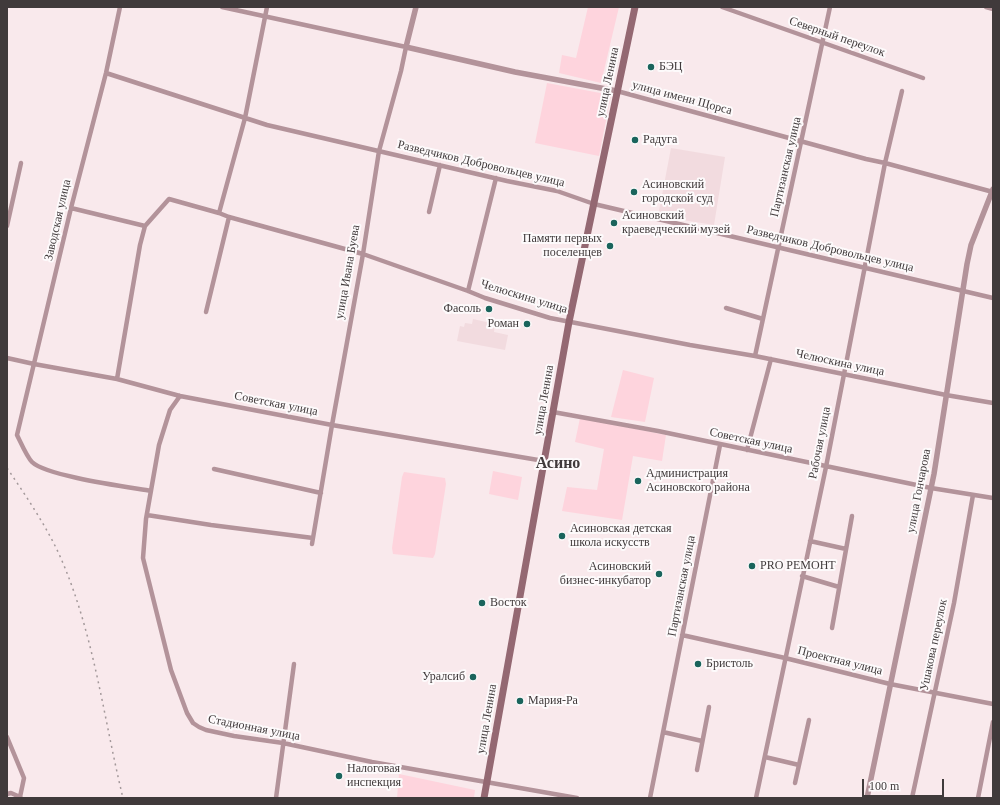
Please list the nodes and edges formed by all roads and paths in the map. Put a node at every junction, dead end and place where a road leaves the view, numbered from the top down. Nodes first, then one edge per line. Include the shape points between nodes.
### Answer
1 (120, 7) edge
2 (222, 7) edge
3 (267, 7) edge
4 (416, 7) edge
5 (635, 7) edge
6 (722, 7) edge
7 (830, 7) edge
8 (986, 7) edge
9 (993, 9) edge
10 (264, 17) junction
11 (823, 43) junction
12 (406, 47) junction
13 (106, 73) junction
14 (923, 78) dead end
15 (616, 91) junction
16 (902, 91) dead end
17 (245, 118) junction
18 (802, 142) junction
19 (379, 151) junction
20 (21, 163) dead end
21 (885, 163) junction
22 (440, 165) junction
23 (496, 178) junction
24 (993, 191) edge
25 (594, 204) junction
26 (71, 208) junction
27 (429, 212) dead end
28 (219, 213) junction
29 (229, 217) junction
30 (7, 226) edge
31 (145, 226) junction
32 (778, 247) junction
33 (363, 254) junction
34 (865, 268) junction
35 (468, 291) junction
36 (962, 291) junction
37 (993, 298) edge
38 (726, 308) dead end
39 (206, 312) dead end
40 (763, 318) junction
41 (568, 322) junction
42 (755, 356) junction
43 (7, 358) edge
44 (771, 359) junction
45 (34, 364) junction
46 (844, 374) junction
47 (117, 379) junction
48 (946, 395) junction
49 (180, 396) junction
50 (993, 403) edge
51 (553, 412) junction
52 (332, 425) junction
53 (720, 445) junction
54 (747, 450) junction
55 (544, 461) junction
56 (826, 467) junction
57 (214, 469) dead end
58 (931, 488) junction
59 (151, 491) junction
60 (321, 493) junction
61 (972, 495) junction
62 (993, 498) edge
63 (147, 515) junction
64 (852, 516) dead end
65 (313, 538) junction
66 (810, 541) junction
67 (312, 544) dead end
68 (846, 549) junction
69 (802, 576) junction
70 (839, 587) junction
71 (832, 628) dead end
72 (682, 635) junction
73 (785, 658) junction
74 (294, 664) dead end
75 (890, 684) junction
76 (935, 693) junction
77 (993, 704) edge
78 (709, 707) dead end
79 (809, 720) dead end
80 (993, 722) edge
81 (663, 732) junction
82 (7, 737) edge
83 (702, 741) junction
84 (283, 743) junction
85 (765, 757) junction
86 (799, 765) junction
87 (697, 770) dead end
88 (487, 782) junction
89 (795, 783) dead end
90 (9, 794) edge
91 (21, 797) edge
92 (276, 798) edge
93 (484, 798) edge
94 (577, 798) edge
95 (650, 798) edge
96 (756, 798) edge
97 (867, 798) edge
98 (912, 798) edge
99 (978, 798) edge

1 - 13 street, Заводская улица
2 - 10 street, улица имени Щорса
3 - 10 street
4 - 12 street, улица Ивана Буева
5 - 15 main road, улица Ленина
6 - 11 street, Северный переулок
7 - 11 street, Партизанская улица
8 - 9 street
10 - 12 street, улица имени Щорса
10 - 17 street
11 - 14 street, Северный переулок
11 - 18 street, Партизанская улица
12 - 15 street, улица имени Щорса via 515,72
12 - 19 street, улица Ивана Буева
13 - 17 street, Разведчиков Добровольцев улица
13 - 26 street, Заводская улица
15 - 18 street, улица имени Щорса
15 - 25 main road, улица Ленина
16 - 21 street, Рабочая улица
17 - 19 street, Разведчиков Добровольцев улица
17 - 28 street
18 - 21 street, улица имени Щорса
18 - 32 street, Партизанская улица
19 - 22 street, Разведчиков Добровольцев улица
19 - 33 street, улица Ивана Буева
20 - 30 street
21 - 24 street, улица имени Щорса
21 - 34 street, Рабочая улица
22 - 23 street, Разведчиков Добровольцев улица
22 - 27 street
23 - 25 street, Разведчиков Добровольцев улица via 557,191
23 - 35 street
24 - 36 street, улица Гончарова via 971,245
25 - 32 street, Разведчиков Добровольцев улица
25 - 41 main road, улица Ленина
26 - 31 street
26 - 45 street, Заводская улица
28 - 29 street, Челюскина улица
28 - 31 street, Челюскина улица via 169,199
29 - 33 street, Челюскина улица
29 - 39 street
31 - 47 street
32 - 34 street, Разведчиков Добровольцев улица
32 - 40 street, Партизанская улица
33 - 35 street, Челюскина улица
33 - 52 street, улица Ивана Буева
34 - 36 street, Разведчиков Добровольцев улица
34 - 46 street, Рабочая улица
35 - 41 street, Челюскина улица
36 - 37 street, Разведчиков Добровольцев улица
36 - 48 street, улица Гончарова
38 - 40 street
40 - 42 street, Партизанская улица
41 - 42 street, Челюскина улица
41 - 51 main road, улица Ленина
42 - 44 street, Челюскина улица
43 - 45 street, Советская улица
44 - 46 street, Челюскина улица
44 - 54 street
45 - 47 street, Советская улица
45 - 59 street, Заводская улица via 17,435 32,462 42,469 62,474
46 - 48 street, Челюскина улица
46 - 56 street, Рабочая улица
47 - 49 street, Советская улица
48 - 50 street, Челюскина улица
48 - 58 street, улица Гончарова
49 - 52 street, Советская улица
49 - 59 street, Стадионная улица via 170,410 158,445
51 - 53 street, Советская улица
51 - 55 main road, улица Ленина
52 - 55 street, Советская улица
52 - 60 street, улица Ивана Буева
53 - 54 street, Советская улица
53 - 72 street, Партизанская улица
54 - 56 street, Советская улица
55 - 88 main road, улица Ленина
56 - 58 street, Советская улица
56 - 66 street, Рабочая улица
57 - 60 street
58 - 61 street, Советская улица
58 - 75 street, улица Гончарова
59 - 63 street, Стадионная улица
60 - 65 street, улица Ивана Буева
61 - 62 street, Советская улица
61 - 76 street, Ушакова переулок via 954,603
63 - 65 street
63 - 84 street, Стадионная улица via 143,558 171,670 187,714 193,723 206,730
64 - 68 street
65 - 67 street, улица Ивана Буева
66 - 68 street
66 - 69 street, Рабочая улица
68 - 70 street
69 - 70 street
69 - 73 street, Рабочая улица
70 - 71 street
72 - 73 street, Проектная улица
72 - 81 street, Партизанская улица
73 - 75 street, Проектная улица
73 - 85 street, Рабочая улица
74 - 84 street
75 - 76 street, Проектная улица
75 - 97 street, улица Гончарова
76 - 77 street, Проектная улица
76 - 98 street, Ушакова переулок
78 - 83 street
79 - 86 street
80 - 99 street
81 - 83 street
81 - 95 street, Партизанская улица
82 - 91 street via 24,778
83 - 87 street
84 - 88 street, Стадионная улица via 380,764
84 - 92 street
85 - 86 street
85 - 96 street, Рабочая улица
86 - 89 street
88 - 93 main road, улица Ленина
88 - 94 street, Стадионная улица
90 - 91 street

